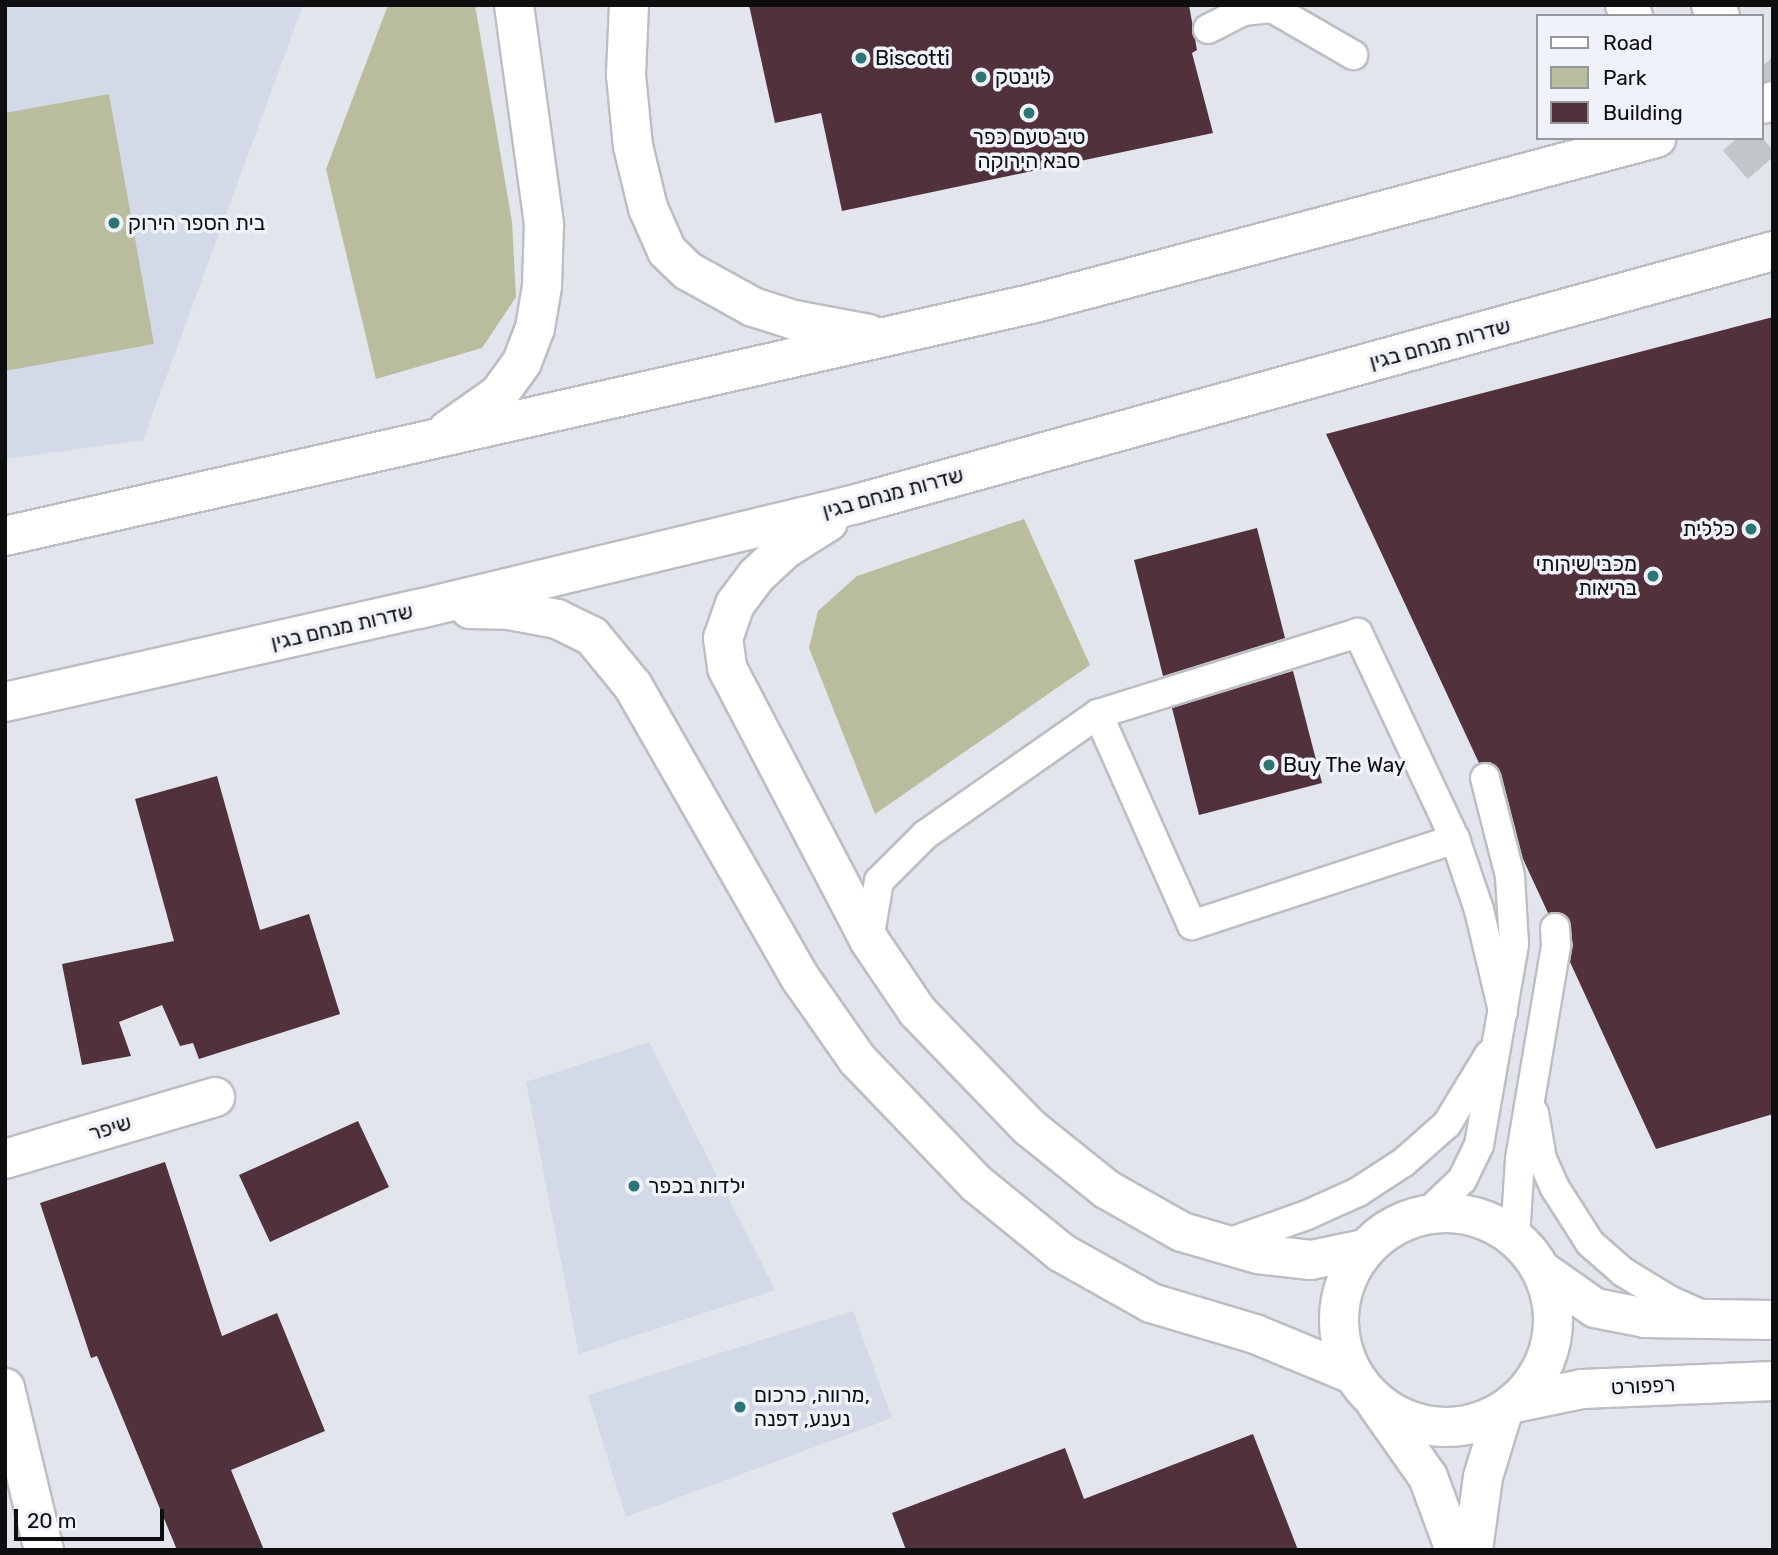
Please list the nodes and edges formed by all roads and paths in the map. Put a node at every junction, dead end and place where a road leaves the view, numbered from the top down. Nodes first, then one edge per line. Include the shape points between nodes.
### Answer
1 (514, 5) edge
2 (629, 5) edge
3 (1271, 7) edge
4 (1242, 8) edge
5 (1208, 29) dead end
6 (1353, 55) dead end
7 (1648, 140) edge
8 (1773, 251) edge
9 (885, 337) junction
10 (425, 443) junction
11 (856, 504) junction
12 (5, 536) edge
13 (419, 609) junction
14 (5, 702) edge
15 (1098, 714) junction
16 (1485, 778) dead end
17 (1455, 839) junction
18 (1555, 929) dead end
19 (869, 940) junction
20 (1503, 1011) junction
21 (1498, 1041) junction
22 (215, 1097) dead end
23 (1531, 1097) junction
24 (5, 1159) edge
25 (1426, 1214) junction
26 (1515, 1237) junction
27 (1226, 1244) junction
28 (1364, 1249) junction
29 (1541, 1270) junction
30 (1712, 1319) junction
31 (1773, 1320) edge
32 (1773, 1381) edge
33 (5, 1388) edge
34 (1364, 1388) junction
35 (1509, 1407) junction
36 (44, 1550) edge
37 (1455, 1550) edge
38 (1473, 1550) edge

1 - 10 main road via 544,224 535,328 522,362 499,394
2 - 9 main road via 626,75 633,146 648,208 667,251 688,271 753,307 794,320
3 - 4 lane
3 - 6 lane
4 - 5 lane
7 - 9 main road via 1035,303
8 - 11 main road, שדרות מנחם בגין
9 - 10 main road
10 - 12 main road
11 - 13 main road, שדרות מנחם בגין
11 - 19 main road via 785,549 757,575 735,604 723,638 727,668
13 - 14 main road, שדרות מנחם בגין
13 - 34 main road via 509,610 557,619 592,636 634,686 801,979 857,1059 977,1184 1062,1253 1151,1303 1255,1334
15 - 17 lane via 1358,633
15 - 17 lane via 1192,925
15 - 19 lane via 925,835 879,881
16 - 20 lane via 1510,876 1514,944
17 - 20 lane via 1479,910
18 - 23 lane
19 - 27 main road via 916,1011 1029,1127 1106,1189 1182,1232
20 - 21 lane
21 - 25 lane via 1479,1145 1462,1180
21 - 27 lane via 1447,1124 1404,1162 1358,1192
22 - 24 main road, שיפר
23 - 26 lane via 1520,1159
23 - 30 lane via 1542,1159 1590,1243 1623,1272
25 - 26 main road via 1458,1213 1488,1220
25 - 28 main road via 1392,1226
26 - 29 main road
27 - 28 main road via 1258,1254 1311,1260
28 - 34 main road via 1346,1277 1339,1310 1340,1343
29 - 30 main road via 1595,1308 1645,1318
29 - 35 main road via 1552,1297 1554,1326 1548,1354 1535,1381
30 - 31 main road
32 - 35 main road, רפפורט via 1582,1389
33 - 36 main road
34 - 35 main road via 1405,1420 1438,1428 1472,1425
34 - 37 main road via 1428,1476
35 - 38 main road via 1483,1477

